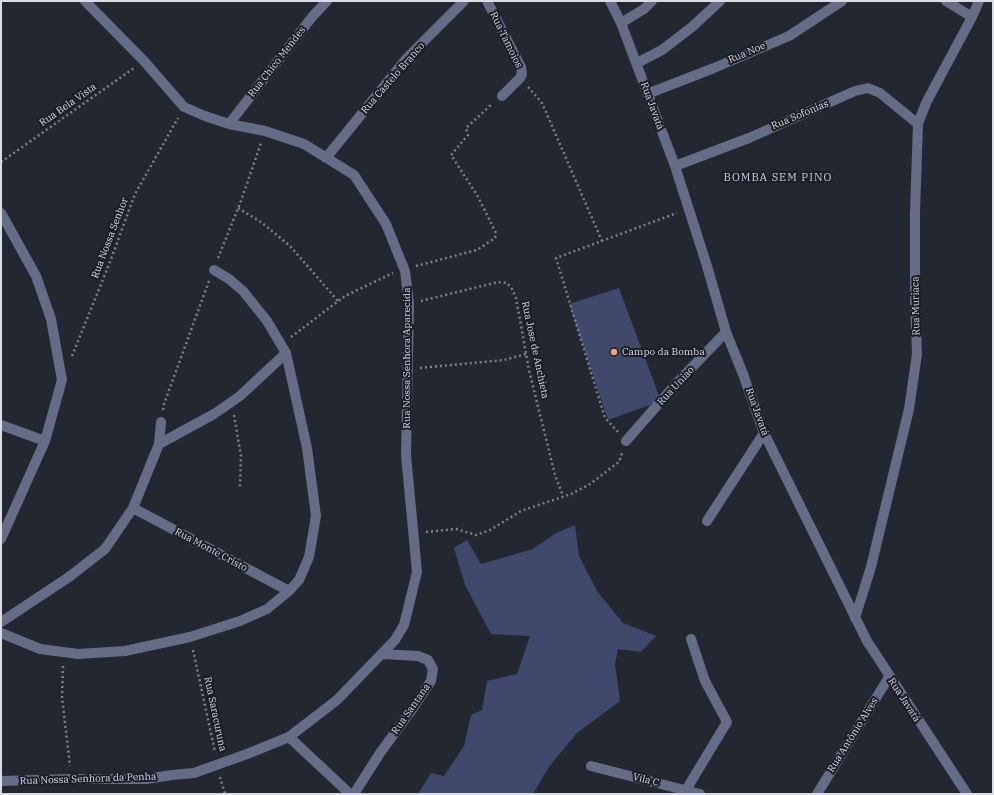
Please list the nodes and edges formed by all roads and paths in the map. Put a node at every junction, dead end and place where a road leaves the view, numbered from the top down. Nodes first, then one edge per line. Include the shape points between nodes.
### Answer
1 (85, 1) edge
2 (327, 1) edge
3 (464, 1) edge
4 (487, 1) edge
5 (610, 1) edge
6 (652, 1) edge
7 (720, 1) edge
8 (842, 1) edge
9 (946, 1) edge
10 (979, 1) edge
11 (972, 17) junction
12 (621, 23) junction
13 (144, 61) junction
14 (637, 62) junction
15 (520, 78) junction
16 (647, 94) junction
17 (502, 96) joint
18 (184, 107) junction
19 (229, 124) junction
20 (918, 124) junction
21 (326, 158) junction
22 (1, 162) edge
23 (675, 166) junction
24 (238, 208) dead end
25 (688, 209) junction
26 (1, 213) edge
27 (602, 241) junction
28 (214, 270) dead end
29 (405, 271) junction
30 (338, 301) junction
31 (408, 304) junction
32 (726, 332) junction
33 (283, 349) junction
34 (526, 354) junction
35 (408, 358) junction
36 (70, 360) dead end
37 (229, 404) junction
38 (160, 422) dead end
39 (1, 425) edge
40 (764, 433) junction
41 (45, 441) junction
42 (626, 442) junction
43 (160, 444) junction
44 (240, 487) dead end
45 (562, 496) junction
46 (133, 508) junction
47 (707, 520) dead end
48 (413, 533) junction
49 (1, 539) edge
50 (417, 572) joint
51 (289, 591) junction
52 (855, 618) junction
53 (1, 622) edge
54 (1, 633) edge
55 (190, 637) junction
56 (691, 639) dead end
57 (63, 652) junction
58 (383, 654) junction
59 (889, 677) junction
60 (289, 737) junction
61 (217, 764) junction
62 (591, 766) dead end
63 (71, 779) junction
64 (1, 781) edge
65 (686, 790) junction
66 (225, 794) edge
67 (350, 794) edge
68 (354, 794) edge
69 (700, 794) edge
70 (817, 794) edge
71 (967, 794) edge

1 - 13 street, Rua Nossa Senhora Aparecida
2 - 19 street, Rua Chico Mendes
3 - 21 street, Rua Castelo Branco via 407,58
4 - 15 street, Rua Tamoios via 521,67
5 - 12 street, Rua Javatá
6 - 12 street
7 - 14 street via 662,50
8 - 16 street, Rua Noe via 789,36
9 - 11 street
10 - 11 street, Rua Muriaca
11 - 20 street, Rua Muriaca
12 - 14 street, Rua Javatá
13 - 18 street, Rua Nossa Senhora Aparecida
13 - 22 path, Rua Bela Vista
14 - 16 street, Rua Javatá
15 - 17 street, Rua Tamoios
15 - 27 path via 542,103
16 - 23 street, Rua Javatá
17 - 29 path via 466,128 468,135 451,155 496,233 494,238 477,250
18 - 19 street, Rua Nossa Senhora Aparecida
18 - 36 path, Rua Nossa Senhor via 135,194
19 - 21 street, Rua Nossa Senhora Aparecida via 264,131 304,144
20 - 23 street, Rua Sofonias via 880,93 868,88 855,91 749,138
20 - 52 street, Rua Muriaca via 915,212 917,354 909,409 871,567
21 - 29 street, Rua Nossa Senhora Aparecida via 354,175 386,224
23 - 25 street, Rua Javatá
24 - 30 path via 261,222 290,246
25 - 27 path
25 - 32 street, Rua Javatá
26 - 41 street via 36,276 51,319 62,380
27 - 42 path via 556,258 605,418
28 - 33 street via 243,291 268,321
29 - 30 path via 390,274
29 - 31 street, Rua Nossa Senhora Aparecida
30 - 33 path
31 - 34 path, Rua Jose de Anchieta via 498,282 507,283 516,298
31 - 35 street, Rua Nossa Senhora Aparecida
32 - 40 street, Rua Javatá
32 - 42 street, Rua Uniao via 675,385
33 - 37 street via 240,396
33 - 51 street via 307,448 316,516 309,557 298,580
34 - 35 path via 504,360 420,368
34 - 45 path, Rua Jose de Anchieta
35 - 48 street, Rua Nossa Senhora Aparecida via 406,455
37 - 43 street
37 - 44 path via 236,418 241,456
38 - 43 street
39 - 41 street
40 - 47 street
40 - 52 street, Rua Javatá
41 - 49 street
42 - 45 path via 619,462 590,484
43 - 46 street
45 - 48 path via 520,511 476,536 456,529
46 - 51 street, Rua Monte Cristo
46 - 53 street via 105,549 70,578
48 - 50 street, Rua Nossa Senhora Aparecida
50 - 58 street, Rua Nossa Senhora da Penha via 404,625
51 - 55 street via 267,609 240,621
52 - 59 street, Rua Javatá
54 - 57 street via 40,649
55 - 57 street via 125,650 78,654
55 - 61 path, Rua Saracuruna
56 - 65 street via 705,681 727,722
57 - 63 path via 62,697
58 - 60 street, Rua Nossa Senhora da Penha via 337,700
58 - 68 street, Rua Santana via 418,656 428,660 433,669 431,681 380,752
59 - 70 street, Rua Antônio Alves
59 - 71 street, Rua Javatá
60 - 61 street, Rua Nossa Senhora da Penha
60 - 67 street
61 - 63 street, Rua Nossa Senhora da Penha via 194,773 146,779
61 - 66 path, Rua Saracuruna
62 - 65 street, Vila C
63 - 64 street, Rua Nossa Senhora da Penha
65 - 69 street, Vila C

